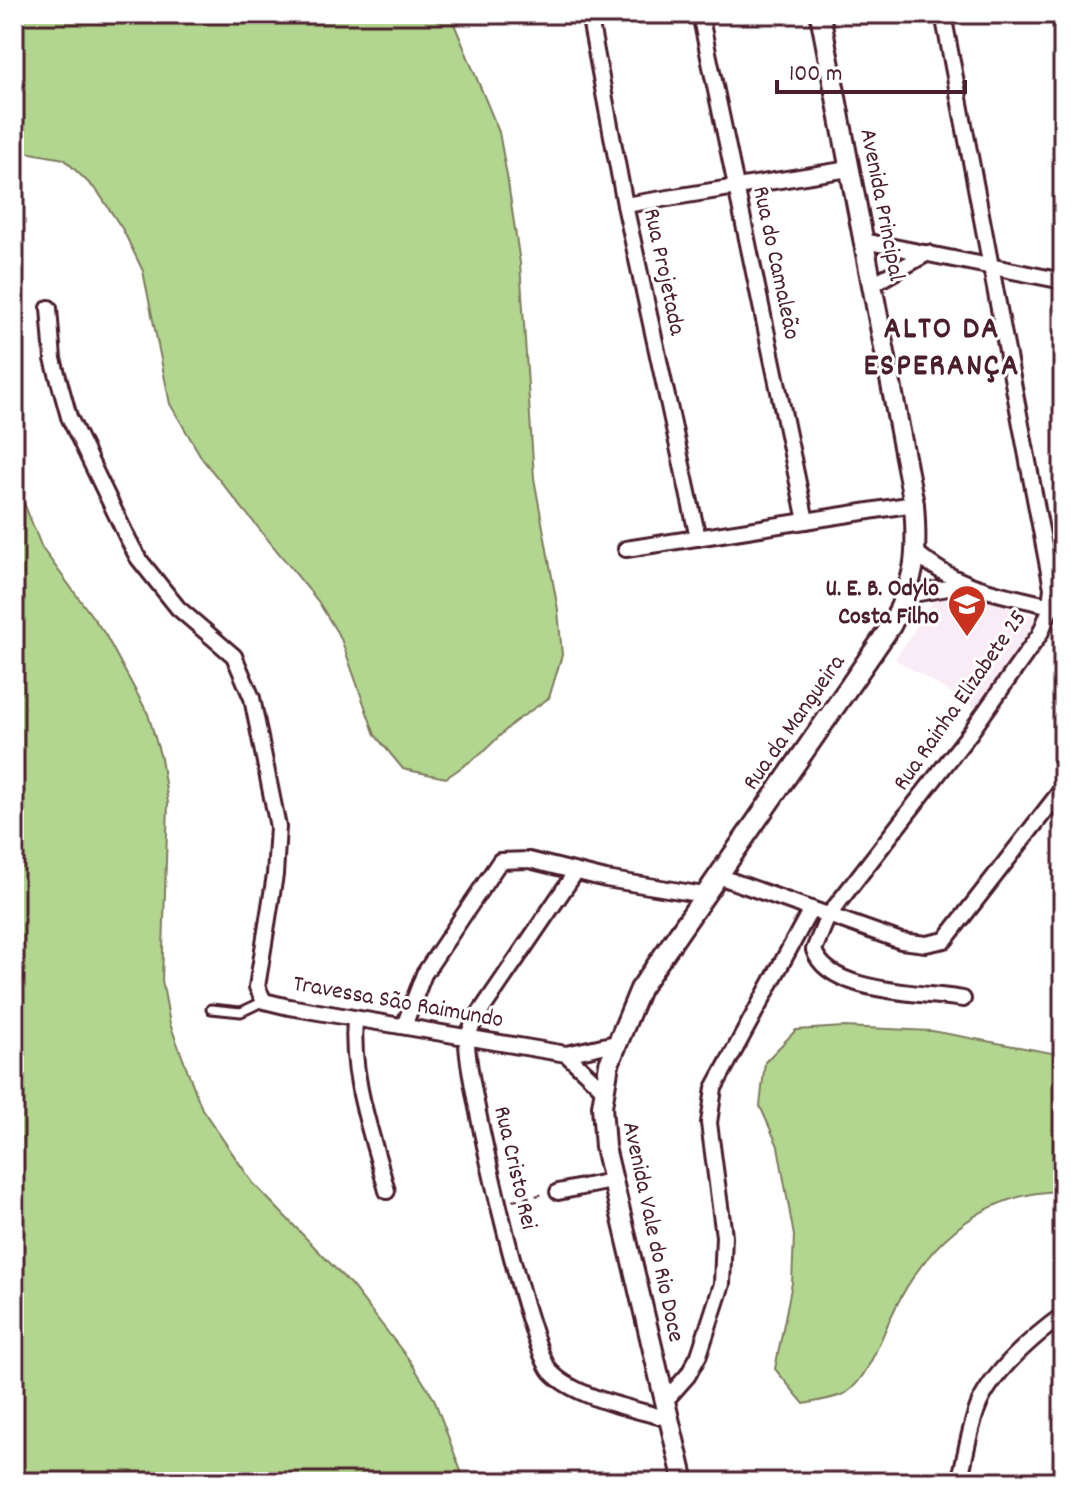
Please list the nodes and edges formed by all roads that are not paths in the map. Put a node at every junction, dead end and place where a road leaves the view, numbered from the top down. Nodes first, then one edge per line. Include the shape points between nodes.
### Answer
1 (589, 14) edge
2 (700, 14) edge
3 (820, 14) edge
4 (943, 14) edge
5 (849, 169) junction
6 (737, 187) junction
7 (625, 205) junction
8 (864, 241) junction
9 (928, 253) junction
10 (990, 266) junction
11 (1063, 281) edge
12 (873, 284) junction
13 (49, 308) dead end
14 (914, 504) junction
15 (806, 521) junction
16 (698, 538) junction
17 (626, 549) dead end
18 (918, 554) junction
19 (965, 585) junction
20 (907, 595) junction
21 (1057, 608) edge
22 (1063, 788) edge
23 (575, 873) junction
24 (718, 876) junction
25 (704, 895) junction
26 (811, 909) junction
27 (828, 916) junction
28 (963, 999) dead end
29 (264, 1001) junction
30 (211, 1009) dead end
31 (355, 1019) junction
32 (404, 1026) junction
33 (467, 1037) junction
34 (616, 1043) junction
35 (566, 1054) junction
36 (604, 1090) junction
37 (611, 1181) junction
38 (387, 1191) dead end
39 (558, 1192) road end
40 (1063, 1315) edge
41 (667, 1410) junction
42 (684, 1482) edge
43 (959, 1482) edge

1 - 7 street, Rua Projetada
2 - 6 street, Rua do Camaleão
3 - 5 street, Avenida Principal
4 - 10 street, Rua Rainha Elizabete 25
5 - 6 street
5 - 8 street, Avenida Principal
6 - 7 street
6 - 15 street, Rua do Camaleão
7 - 16 street, Rua Projetada
8 - 9 street
8 - 12 street, Avenida Principal
9 - 10 street
9 - 12 street
10 - 11 street
10 - 21 street, Rua Rainha Elizabete 25
12 - 14 street, Avenida Principal
13 - 29 street, Travessa São Raimundo via 53,359 69,417 127,537 178,608 234,656 252,698 278,827 257,971
14 - 15 street
14 - 18 street, Avenida Principal
15 - 16 street
16 - 17 street
18 - 19 street
18 - 20 street, Avenida Principal
19 - 20 street
19 - 21 street
20 - 24 street, Rua da Mangueira via 891,626
21 - 27 street, Rua Rainha Elizabete 25 via 970,733
22 - 27 street via 945,940 901,941
23 - 25 street
23 - 32 street via 529,860 506,859 495,867 424,974
23 - 33 street
24 - 25 street, Avenida Vale do Rio Doce
24 - 26 street
25 - 34 street, Avenida Vale do Rio Doce via 640,989
26 - 27 street
26 - 41 street via 714,1088 709,1123 724,1236 722,1284 699,1355
27 - 28 street via 814,950 829,973 847,982
29 - 30 lane via 241,1012
29 - 31 street, Travessa São Raimundo
31 - 32 street, Travessa São Raimundo
31 - 38 street via 358,1083
32 - 33 street, Travessa São Raimundo
33 - 35 street, Travessa São Raimundo
33 - 41 street, Rua Cristo Rei via 468,1065 499,1203 536,1342 551,1373 610,1402
34 - 35 street, Travessa São Raimundo
34 - 36 street, Avenida Vale do Rio Doce
35 - 36 street
36 - 37 street, Avenida Vale do Rio Doce via 602,1126
37 - 39 street
37 - 41 street, Avenida Vale do Rio Doce
40 - 43 street via 986,1392
41 - 42 street, Avenida Vale do Rio Doce

